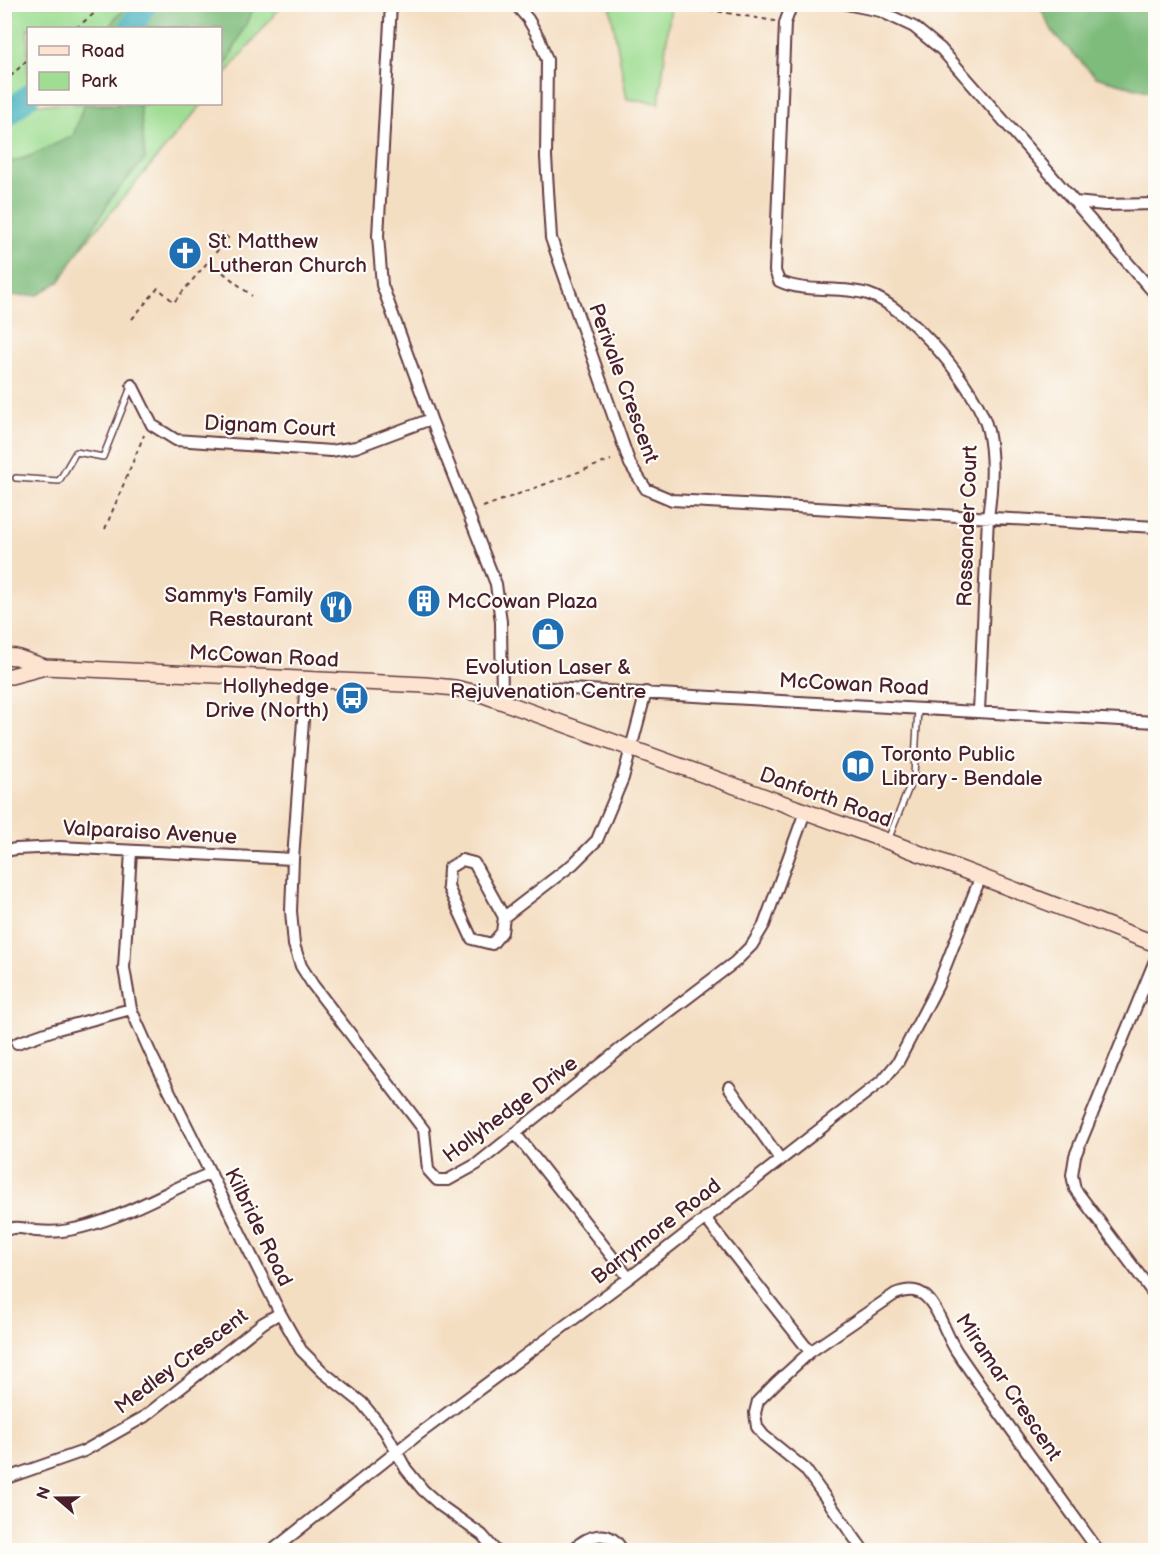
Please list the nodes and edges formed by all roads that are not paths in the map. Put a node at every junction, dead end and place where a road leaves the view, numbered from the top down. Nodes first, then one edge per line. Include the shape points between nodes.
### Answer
1 (391, 4) edge
2 (515, 4) edge
3 (792, 4) edge
4 (846, 4) edge
5 (1075, 202) junction
6 (1155, 204) edge
7 (1155, 295) edge
8 (132, 385) joint
9 (431, 419) junction
10 (15, 478) dead end
11 (988, 517) junction
12 (1155, 527) edge
13 (4, 656) edge
14 (45, 666) junction
15 (4, 676) edge
16 (306, 679) junction
17 (551, 688) dead end
18 (646, 692) junction
19 (481, 694) joint
20 (502, 700) junction
21 (918, 709) junction
22 (979, 711) junction
23 (1155, 722) edge
24 (632, 748) junction
25 (805, 812) junction
26 (887, 842) junction
27 (4, 851) edge
28 (131, 851) junction
29 (293, 859) junction
30 (981, 876) junction
31 (504, 917) junction
32 (1155, 944) edge
33 (1155, 958) edge
34 (131, 1009) junction
35 (17, 1042) dead end
36 (729, 1087) dead end
37 (515, 1133) junction
38 (780, 1159) junction
39 (211, 1173) junction
40 (705, 1218) junction
41 (4, 1231) edge
42 (629, 1278) junction
43 (1155, 1297) edge
44 (280, 1313) junction
45 (810, 1352) junction
46 (398, 1451) junction
47 (4, 1479) edge
48 (273, 1551) edge
49 (495, 1551) edge
50 (572, 1551) edge
51 (622, 1551) edge
52 (863, 1551) edge
53 (1098, 1551) edge

1 - 9 street via 378,236 382,285
2 - 11 street, Perivale Crescent via 539,38 547,60 550,238 630,464 646,489 672,500
3 - 11 street, Rossander Court via 785,23 775,271 779,281 789,286 869,294 884,301 930,342 963,381 982,412 991,449
4 - 5 street via 880,11 914,27 941,49
5 - 6 street
5 - 7 street
8 - 9 street, Dignam Court via 152,425 176,440 331,451 356,447
8 - 10 lane via 103,457 75,452 59,481
9 - 20 street via 496,584 501,622
11 - 12 street, Perivale Crescent
11 - 22 street, Rossander Court
13 - 14 main road, McCowan Road
14 - 15 main road, McCowan Road
14 - 16 main road, McCowan Road
16 - 19 main road, McCowan Road via 425,685
16 - 29 street, Hollyhedge Drive
17 - 18 street, McCowan Road
18 - 21 street, McCowan Road
18 - 24 street
19 - 20 main road, Danforth Road
20 - 24 main road, Danforth Road
21 - 22 street, McCowan Road
21 - 26 lane via 914,775
22 - 23 street, McCowan Road
24 - 25 main road, Danforth Road
24 - 31 street via 597,840 573,864
25 - 26 main road, Danforth Road
25 - 37 street, Hollyhedge Drive via 764,925 752,945
26 - 30 main road, Danforth Road
27 - 28 street, Valparaiso Avenue via 42,847
28 - 29 street, Valparaiso Avenue
28 - 34 street, Kilbride Road via 124,968
29 - 37 street, Hollyhedge Drive via 291,911 294,945 301,966 424,1130 428,1170 437,1180 448,1180 477,1164
30 - 32 main road, Danforth Road
30 - 38 street, Barrymore Road via 938,985 898,1062 883,1080
31 - 31 street via 502,932 492,944 472,939 448,887 449,868 462,860 474,863
33 - 43 street via 1074,1156 1072,1175 1075,1189
34 - 35 street
34 - 39 street, Kilbride Road
36 - 38 street
37 - 42 street
38 - 40 street, Barrymore Road
39 - 41 street via 94,1224 67,1231 23,1227
39 - 44 street, Kilbride Road
40 - 42 street, Barrymore Road
40 - 45 street
42 - 46 street, Barrymore Road
44 - 46 street, Kilbride Road via 301,1350 362,1403
44 - 47 street, Medley Crescent via 144,1417 84,1451
45 - 52 street, Miramar Crescent via 758,1401 757,1427 804,1469
45 - 53 street, Miramar Crescent via 895,1294 905,1290 925,1296 981,1389
46 - 48 street, Barrymore Road
46 - 49 street, Kilbride Road via 423,1490 482,1535
50 - 51 street via 588,1537 604,1536 618,1543

